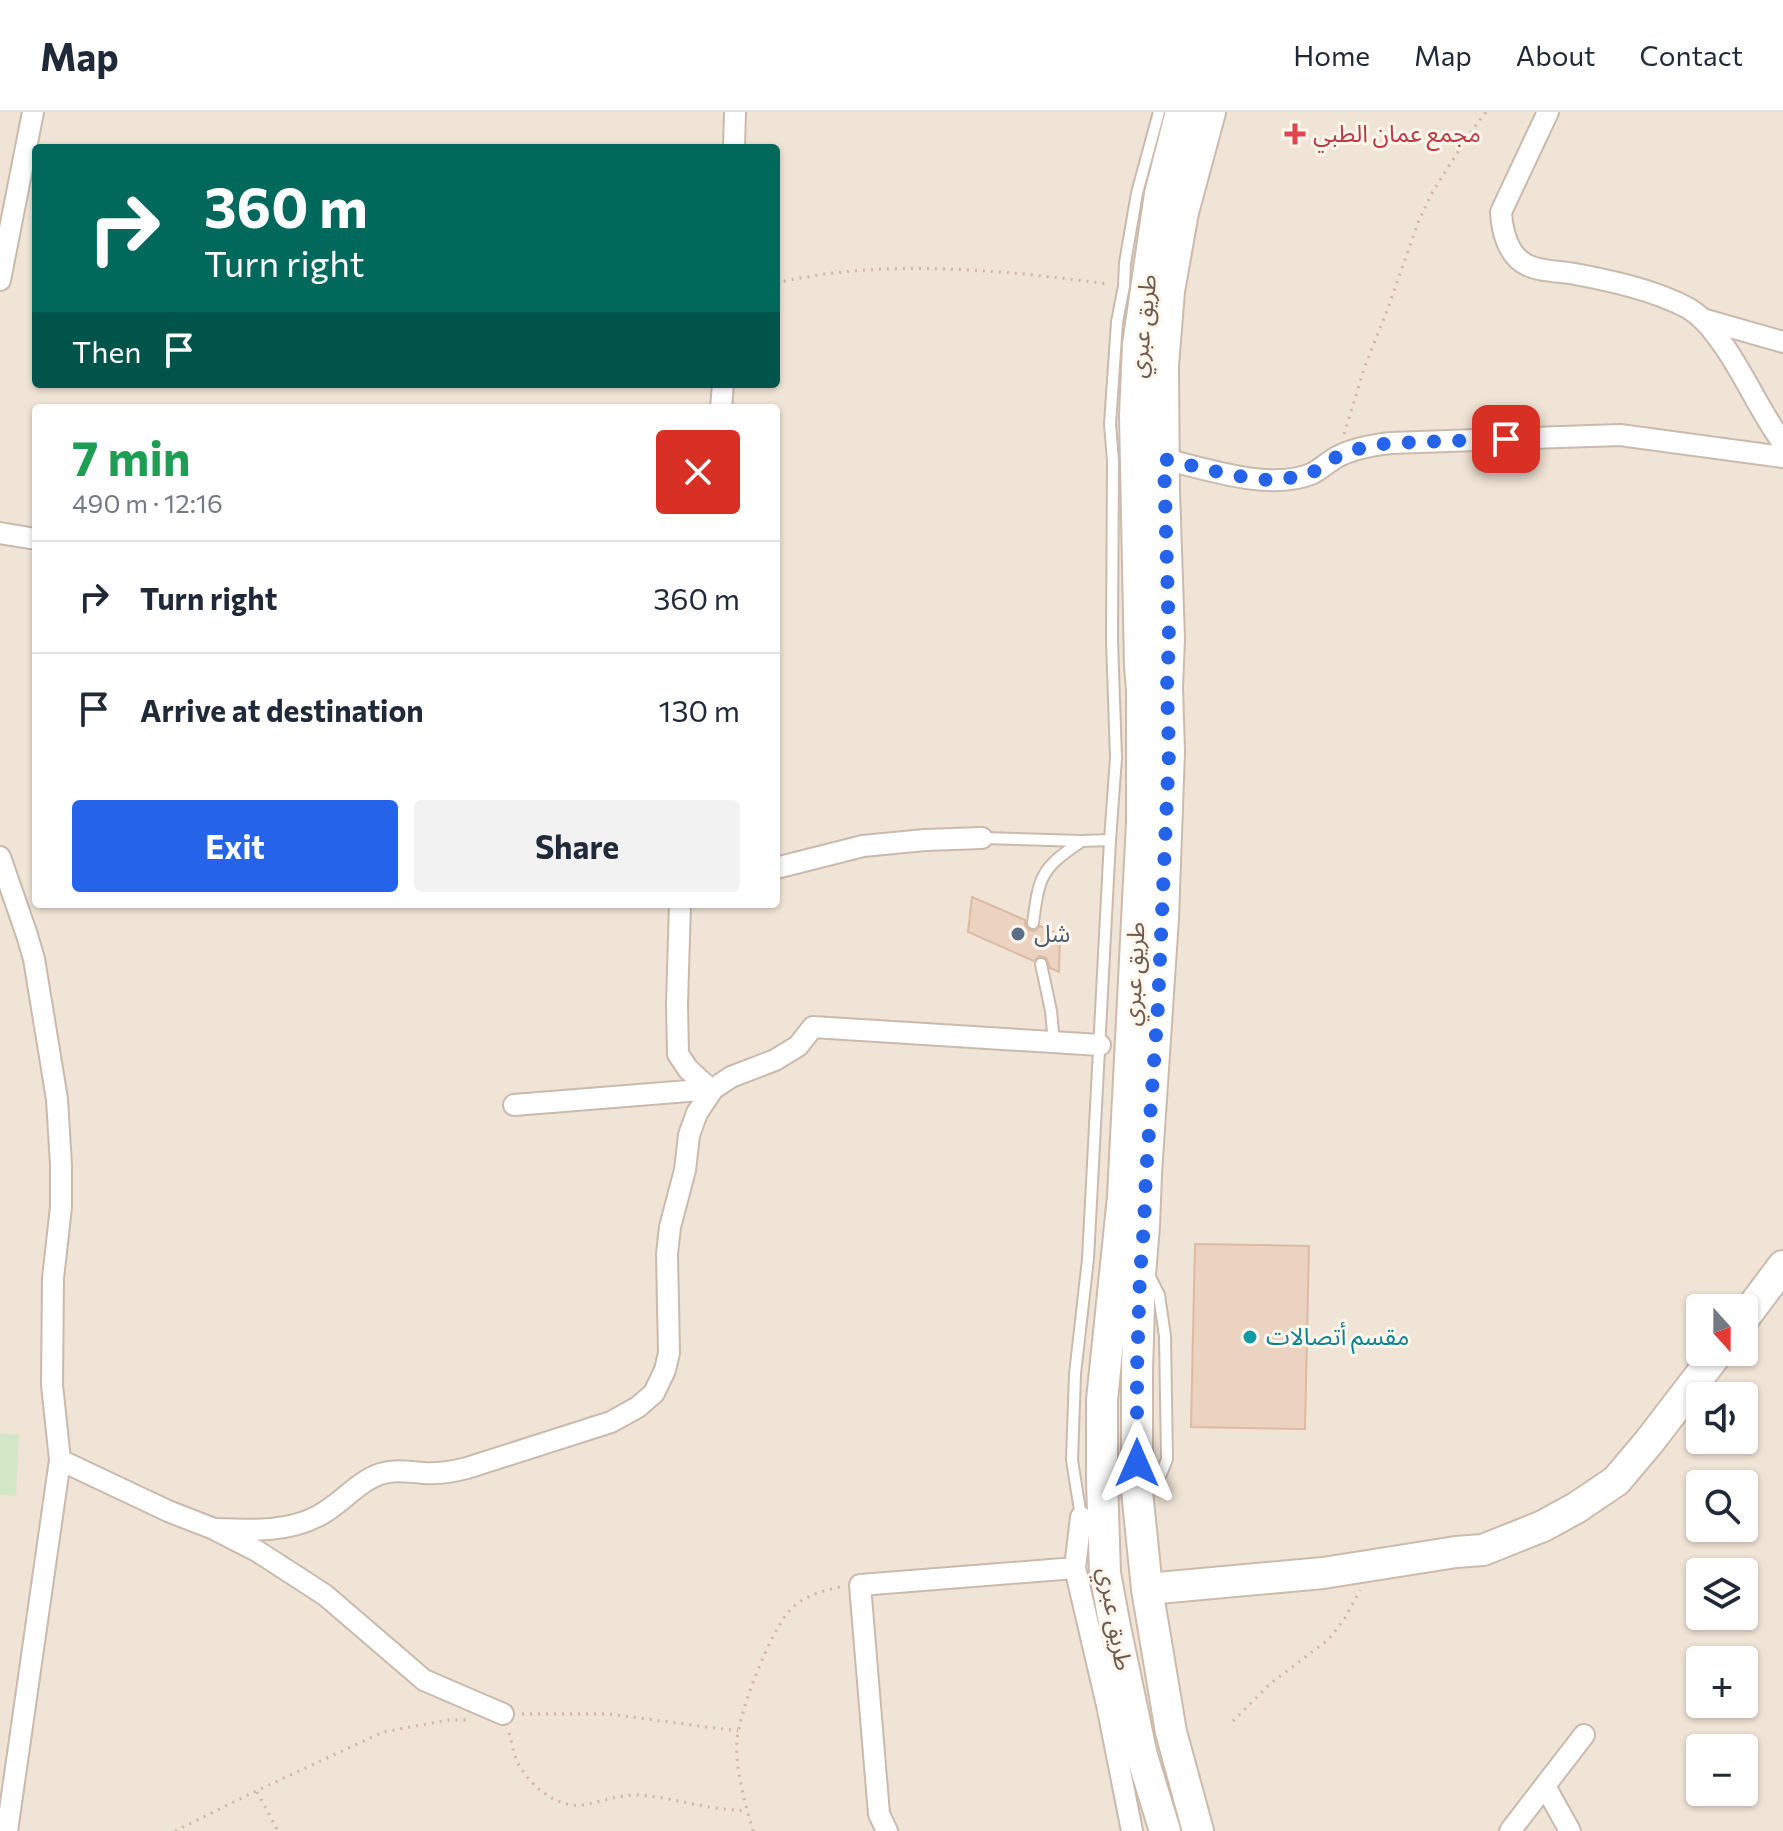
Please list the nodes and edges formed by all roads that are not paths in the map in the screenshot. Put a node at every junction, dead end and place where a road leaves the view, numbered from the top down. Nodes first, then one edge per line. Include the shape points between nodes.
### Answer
1 (33, 112) edge
2 (735, 112) edge
3 (1159, 112) edge
4 (1181, 112) edge
5 (1210, 112) edge
6 (1548, 112) edge
7 (734, 144) edge
8 (0, 280) edge
9 (1706, 320) junction
10 (1783, 342) edge
11 (1783, 443) edge
12 (1783, 457) edge
13 (1164, 459) junction
14 (0, 533) edge
15 (32, 538) edge
16 (1126, 638) junction
17 (982, 838) joint
18 (1110, 840) junction
19 (1081, 841) junction
20 (0, 857) edge
21 (780, 867) edge
22 (680, 908) edge
23 (1033, 923) dead end
24 (1041, 964) dead end
25 (1054, 1043) junction
26 (1100, 1045) junction
27 (712, 1090) junction
28 (514, 1105) dead end
29 (1783, 1266) edge
30 (1758, 1299) edge
31 (1707, 1366) edge
32 (1102, 1400) junction
33 (60, 1460) junction
34 (1137, 1491) junction
35 (1081, 1517) joint
36 (214, 1529) junction
37 (1075, 1568) junction
38 (1147, 1589) junction
39 (1131, 1706) junction
40 (503, 1714) road end
41 (1584, 1735) dead end
42 (1545, 1786) junction
43 (1196, 1823) edge
44 (7, 1831) edge
45 (887, 1831) edge
46 (1132, 1831) edge
47 (1165, 1831) edge
48 (1510, 1831) edge
49 (1570, 1831) edge

1 - 8 street
2 - 7 street
3 - 16 lane via 1125,263 1110,424
4 - 16 main road, طريق عبري via 1160,194 1138,345
5 - 13 main road, طريق عبري via 1169,291
6 - 9 street via 1501,212 1502,230 1517,257 1526,265 1654,295
9 - 10 street
9 - 11 street
12 - 13 street via 1620,435 1367,446 1310,474 1274,481
13 - 34 main road, طريق عبري via 1169,752 1141,1258
14 - 15 street
16 - 18 lane
16 - 32 main road, طريق عبري via 1142,690 1142,822 1123,1197
17 - 19 lane
17 - 21 street via 863,846
18 - 19 lane
18 - 26 lane
19 - 23 lane via 1048,867 1038,888
20 - 33 street via 34,959 57,1099 61,1207 53,1278 52,1385
22 - 27 street via 678,1054
24 - 25 lane
25 - 26 street
25 - 27 street via 813,1027 798,1046
26 - 35 lane via 1073,1417 1072,1460
27 - 28 street
27 - 36 street via 689,1135 670,1227 669,1353 654,1393 611,1422 457,1471 404,1470 376,1476 317,1517 292,1525 262,1531
29 - 30 main road
31 - 38 main road via 1616,1481 1543,1526 1483,1550 1323,1573
32 - 34 main road via 1114,1475 1123,1487
32 - 39 main road, طريق عبري via 1105,1573
33 - 36 street
33 - 44 street
34 - 38 main road, طريق عبري
35 - 37 street
36 - 40 street via 325,1595 424,1680
37 - 45 street via 860,1585 879,1814
37 - 46 street
38 - 43 main road, طريق عبري via 1171,1732
39 - 43 main road via 1141,1703 1155,1714
39 - 47 main road, طريق عبري
41 - 42 street
42 - 48 street
42 - 49 street

